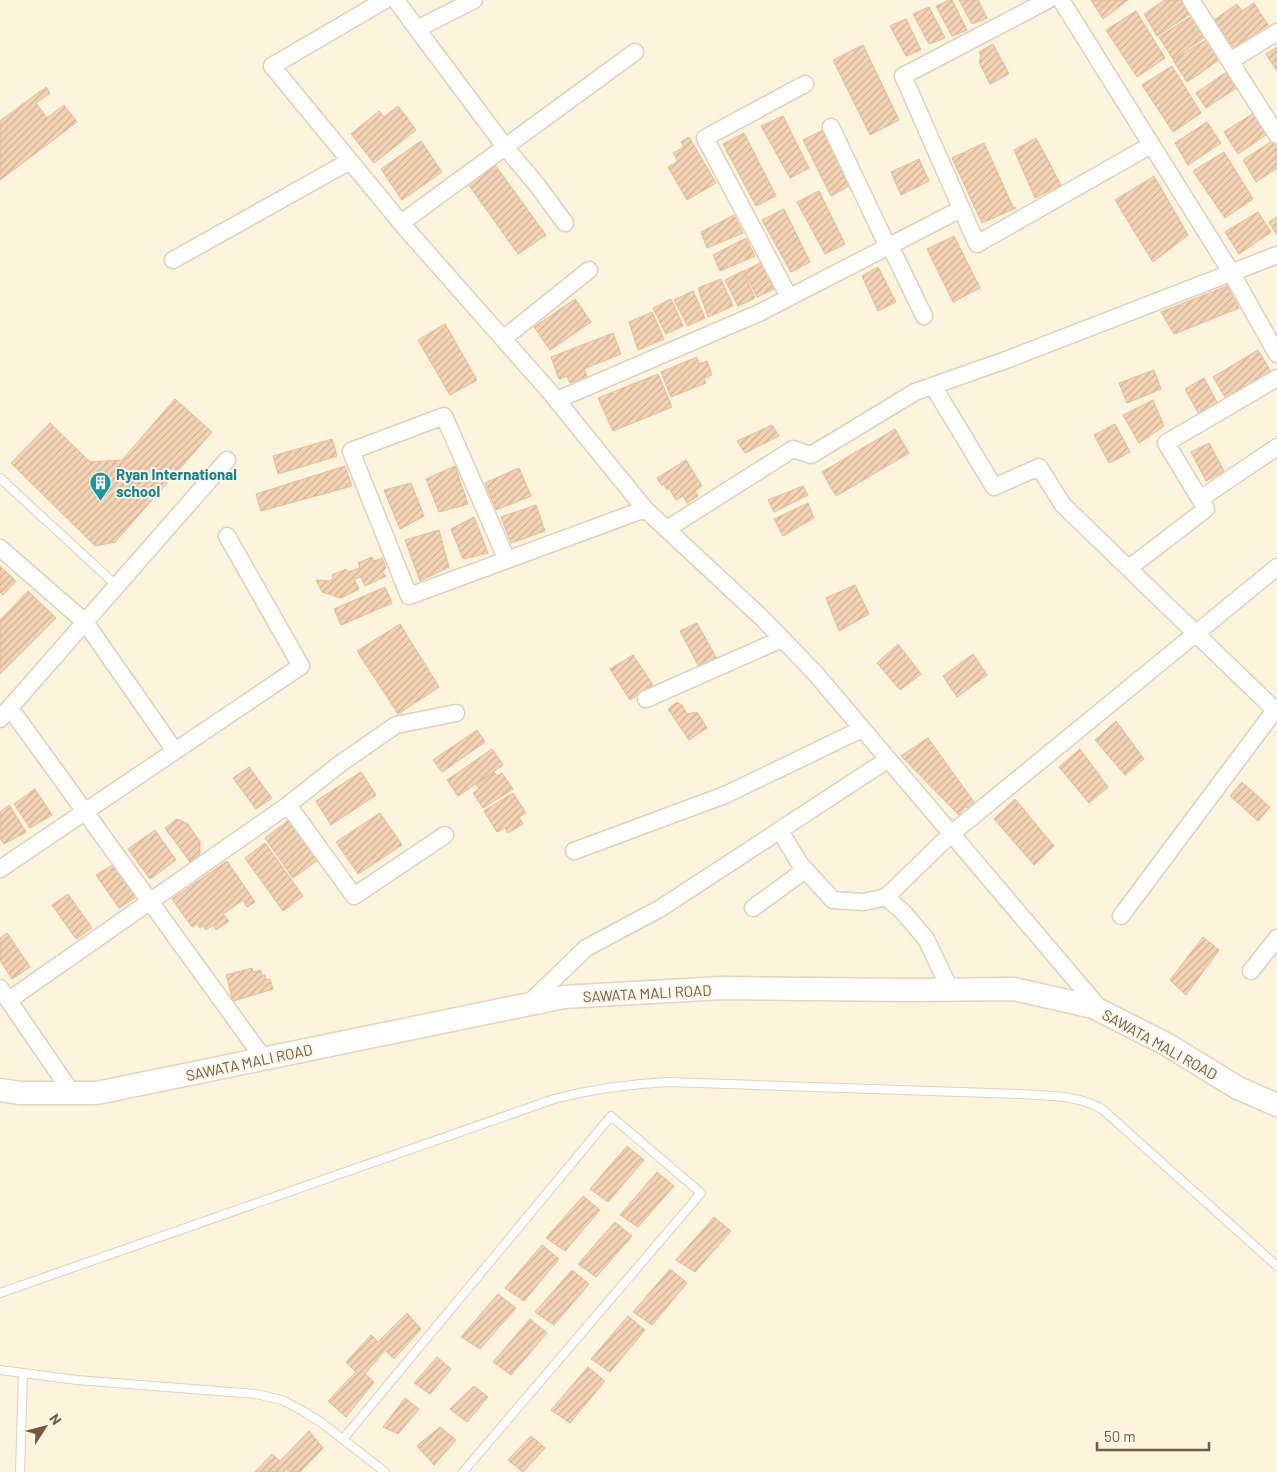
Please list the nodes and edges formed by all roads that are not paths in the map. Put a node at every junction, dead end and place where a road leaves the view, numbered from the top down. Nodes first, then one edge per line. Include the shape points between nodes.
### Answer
1 (385, 0) edge
2 (396, 0) edge
3 (474, 0) edge
4 (1048, 0) edge
5 (1061, 0) edge
6 (1192, 0) edge
7 (417, 29) junction
8 (1277, 32) edge
9 (635, 52) dead end
10 (1230, 61) junction
11 (805, 84) dead end
12 (831, 127) dead end
13 (1277, 135) edge
14 (1151, 145) junction
15 (506, 148) junction
16 (350, 161) junction
17 (961, 209) junction
18 (401, 223) junction
19 (564, 223) dead end
20 (888, 247) junction
21 (1277, 255) edge
22 (173, 260) dead end
23 (589, 270) dead end
24 (1231, 272) junction
25 (789, 298) junction
26 (924, 316) dead end
27 (503, 339) junction
28 (1277, 354) edge
29 (1277, 378) edge
30 (933, 386) junction
31 (557, 400) junction
32 (1277, 446) edge
33 (227, 460) dead end
34 (0, 478) edge
35 (1200, 499) junction
36 (645, 509) junction
37 (667, 530) junction
38 (227, 536) dead end
39 (0, 548) edge
40 (507, 560) junction
41 (1277, 567) edge
42 (1129, 568) junction
43 (117, 586) junction
44 (85, 622) junction
45 (1196, 634) junction
46 (782, 639) junction
47 (646, 699) dead end
48 (1276, 711) edge
49 (456, 713) dead end
50 (5, 714) edge
51 (862, 729) junction
52 (175, 751) junction
53 (888, 760) junction
54 (288, 806) junction
55 (85, 812) junction
56 (780, 830) junction
57 (951, 834) junction
58 (445, 835) dead end
59 (574, 851) dead end
60 (0, 869) edge
61 (805, 870) junction
62 (886, 896) junction
63 (151, 902) junction
64 (753, 908) dead end
65 (1121, 916) dead end
66 (1277, 938) edge
67 (1251, 971) dead end
68 (950, 989) junction
69 (5, 994) edge
70 (526, 1005) junction
71 (1102, 1012) junction
72 (264, 1059) junction
73 (0, 1090) edge
74 (72, 1093) junction
75 (1277, 1105) edge
76 (1277, 1266) edge
77 (0, 1293) edge
78 (0, 1370) edge
79 (23, 1373) junction
80 (343, 1439) junction
81 (20, 1472) edge
82 (385, 1472) edge
83 (463, 1472) edge

1 - 16 street via 272,66
2 - 7 street
3 - 7 street
4 - 17 street via 902,76
5 - 14 street
6 - 10 street
7 - 15 street
8 - 10 street
9 - 15 street
10 - 13 street
11 - 25 street via 705,138
12 - 20 street
14 - 17 street via 977,244
14 - 24 street
15 - 18 street
15 - 19 street
16 - 18 street
16 - 22 street
17 - 20 street
18 - 27 street
20 - 25 street
20 - 26 street
21 - 24 street
23 - 27 street
24 - 28 street
24 - 30 street
25 - 31 street
27 - 31 street
29 - 35 street via 1166,443
30 - 37 street via 916,392 811,454 793,449
30 - 42 street via 994,487 1039,467 1063,505
31 - 36 street
32 - 35 street
33 - 43 street
34 - 43 lane
35 - 42 street via 1206,509
36 - 37 street
36 - 40 street
37 - 46 street
38 - 52 street via 301,666
39 - 44 street
40 - 40 street via 409,596 351,450 444,416
41 - 45 street
42 - 45 street
43 - 44 street
44 - 50 street
44 - 52 street
45 - 48 street
45 - 57 street
46 - 47 street
46 - 51 street
48 - 65 street
49 - 54 street via 396,724
50 - 55 street
51 - 53 street
51 - 59 street via 725,796
52 - 55 street
53 - 56 street
53 - 57 street
54 - 58 street via 354,896
54 - 63 street
55 - 60 street
55 - 63 street
56 - 61 street
56 - 70 street via 661,908 586,948
57 - 62 street
57 - 71 street
61 - 62 street via 833,900 864,902
61 - 64 street
62 - 68 street via 926,939
63 - 69 street
63 - 72 street
66 - 67 street
68 - 70 street, SAWATA MALI ROAD via 722,988 564,997
68 - 71 street, SAWATA MALI ROAD via 1014,988
69 - 74 street
70 - 72 street, SAWATA MALI ROAD
71 - 75 street, SAWATA MALI ROAD via 1166,1044 1238,1088
72 - 74 street, SAWATA MALI ROAD via 97,1093
73 - 74 street, SAWATA MALI ROAD
76 - 77 lane via 1102,1109 1092,1104 1070,1098 1021,1094 668,1082 589,1090 554,1099
78 - 79 lane
79 - 80 lane via 256,1394 282,1400
79 - 81 lane
80 - 82 lane
80 - 83 lane via 611,1116 701,1193

